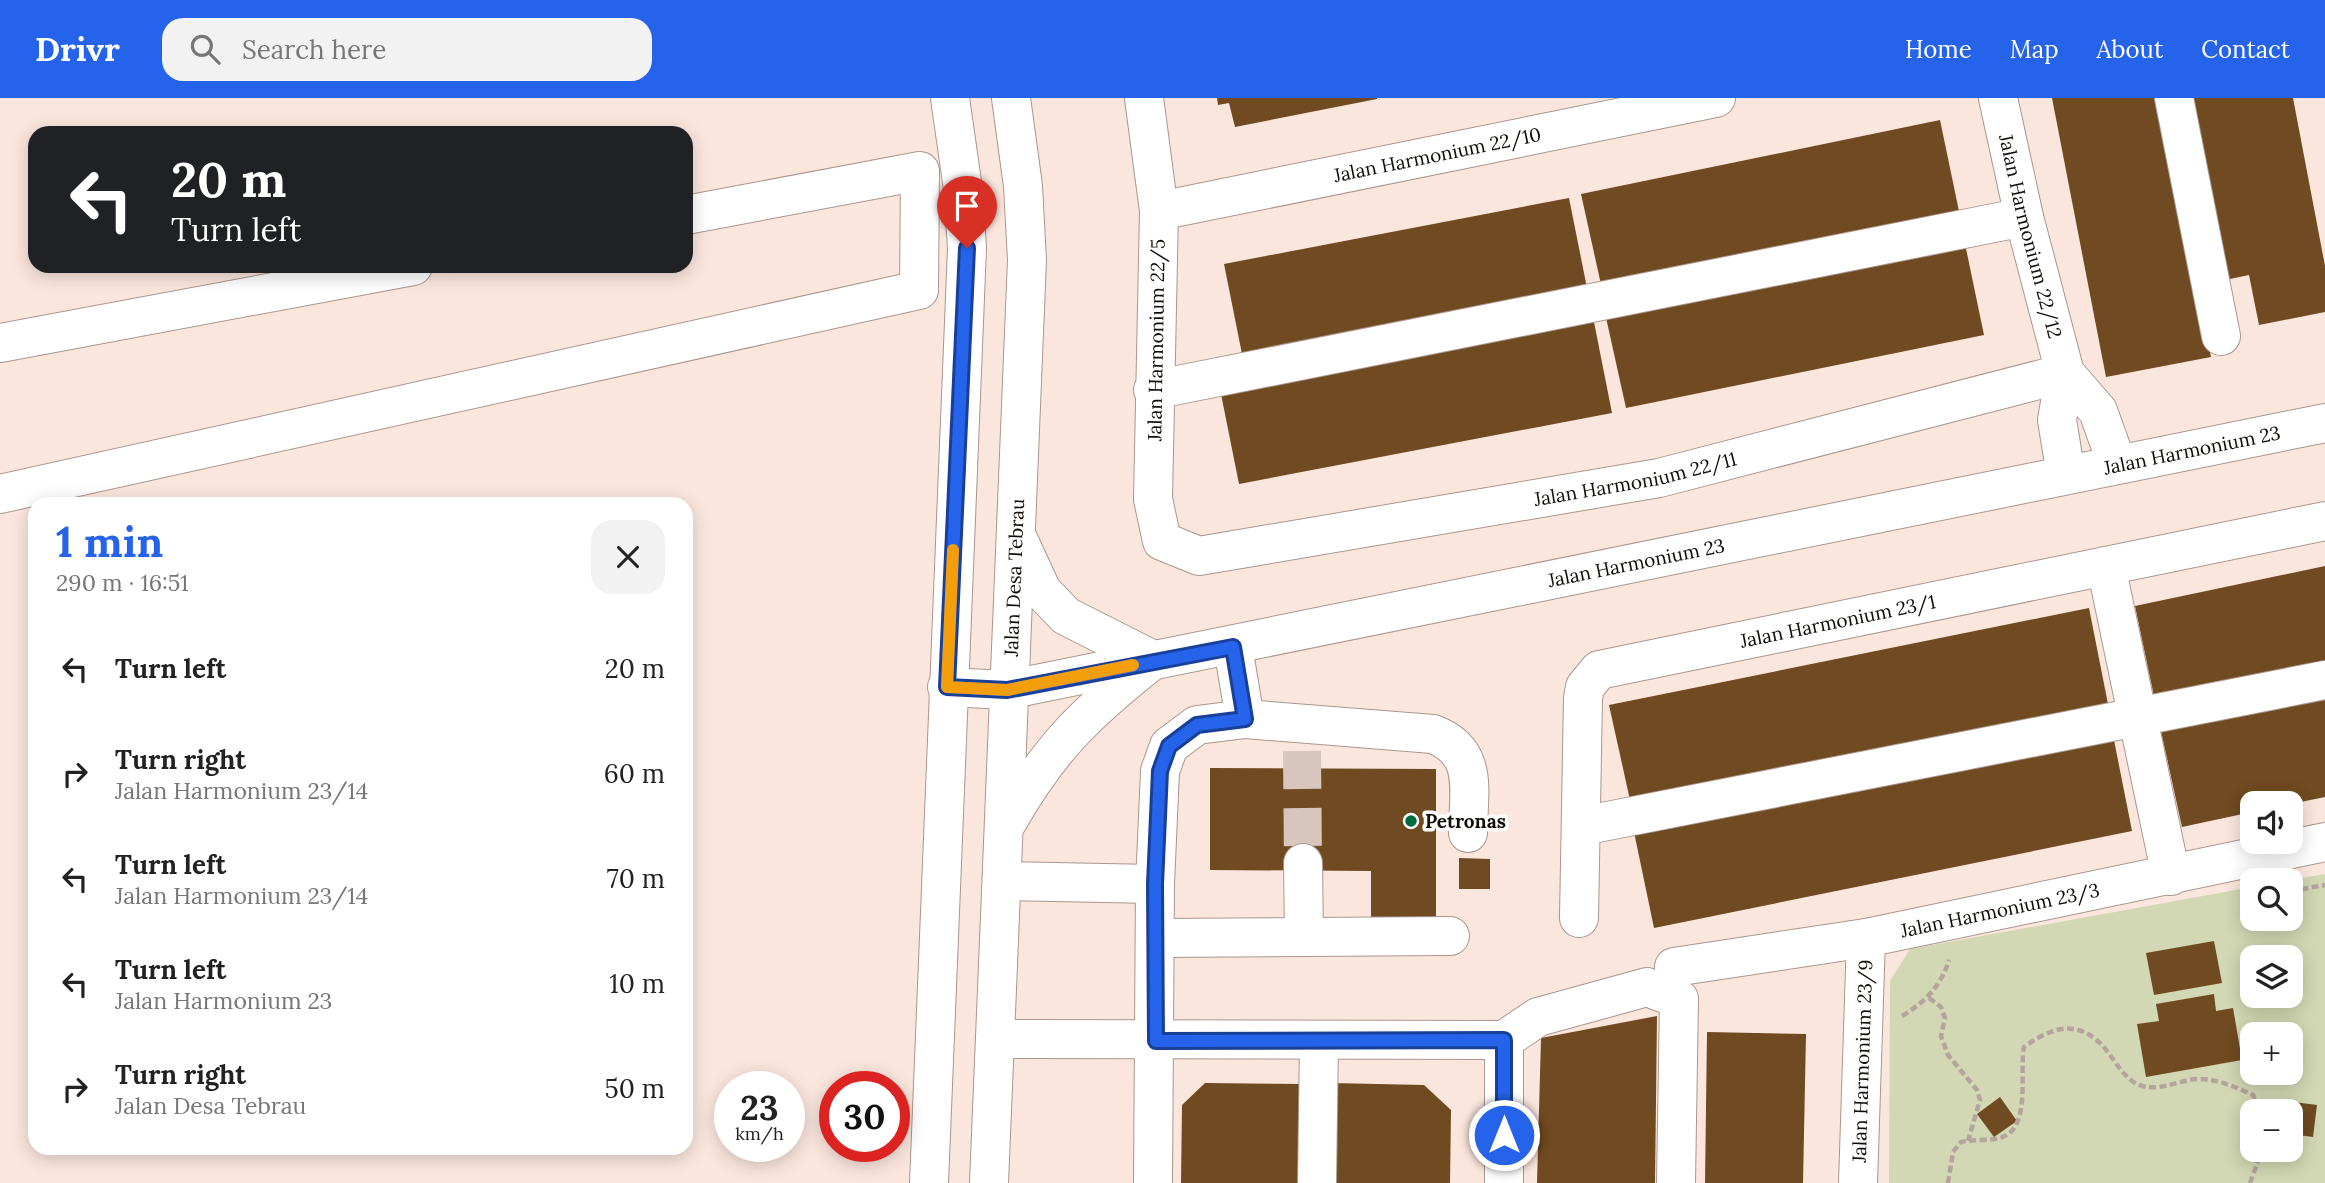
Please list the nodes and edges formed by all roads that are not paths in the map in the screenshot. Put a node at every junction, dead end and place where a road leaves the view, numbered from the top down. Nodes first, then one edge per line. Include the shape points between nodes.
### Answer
1 (950, 98) edge
2 (1011, 98) edge
3 (1144, 98) edge
4 (1716, 98) edge
5 (1998, 98) edge
6 (2174, 98) edge
7 (1159, 211) junction
8 (693, 214) edge
9 (2024, 217) junction
10 (375, 273) edge
11 (2221, 336) dead end
12 (0, 343) edge
13 (2065, 373) junction
14 (1153, 390) junction
15 (2325, 423) edge
16 (2117, 464) junction
17 (2066, 475) junction
18 (0, 494) edge
19 (2325, 520) edge
20 (1017, 537) junction
21 (1199, 556) joint
22 (2106, 566) junction
23 (1233, 647) junction
24 (1153, 660) junction
25 (2325, 680) edge
26 (947, 687) junction
27 (1007, 690) junction
28 (2138, 717) junction
29 (1245, 719) junction
30 (1582, 826) junction
31 (1005, 827) junction
32 (1468, 833) dead end
33 (2325, 842) edge
34 (1303, 863) tunnel mouth
35 (2171, 876) junction
36 (1004, 881) junction
37 (1155, 884) junction
38 (1579, 918) dead end
39 (1450, 936) dead end
40 (1304, 937) junction
41 (1156, 938) junction
42 (1866, 938) junction
43 (1674, 967) dead end
44 (995, 1039) junction
45 (1504, 1040) junction
46 (1156, 1041) junction
47 (1318, 1041) junction
48 (929, 1183) edge
49 (989, 1183) edge
50 (1153, 1183) edge
51 (1317, 1183) edge
52 (1504, 1183) edge
53 (1676, 1183) edge
54 (1858, 1183) edge

1 - 26 street via 967,248
2 - 20 street, Jalan Desa Tebrau via 1027,260
3 - 7 street, Jalan Harmonium 22/5
4 - 7 street, Jalan Harmonium 22/10
5 - 9 street, Jalan Harmonium 22/12
6 - 11 street
7 - 14 street, Jalan Harmonium 22/5
8 - 18 street via 920,171 919,290
9 - 13 street, Jalan Harmonium 22/12
9 - 14 street
10 - 12 street
13 - 16 street, Jalan Harmonium 22/12 via 2098,411
13 - 17 street, Jalan Harmonium 22/12 via 2057,420
13 - 21 street, Jalan Harmonium 22/11 via 1660,478
14 - 21 street, Jalan Harmonium 22/5 via 1153,499 1162,541
15 - 16 street, Jalan Harmonium 23
16 - 17 street, Jalan Harmonium 23
17 - 23 street, Jalan Harmonium 23
19 - 22 street, Jalan Harmonium 23/1
20 - 24 street via 1042,591 1066,616
20 - 27 street, Jalan Desa Tebrau
22 - 28 street
22 - 30 street, Jalan Harmonium 23/1 via 1609,666 1591,678 1583,698
23 - 24 street, Jalan Harmonium 23
23 - 29 street
24 - 27 street, Jalan Harmonium 23
24 - 31 street via 1061,741 1032,779
25 - 28 street
26 - 27 street, Jalan Harmonium 23
26 - 48 street
27 - 31 street, Jalan Desa Tebrau
28 - 30 street
28 - 35 street
29 - 32 street via 1303,738 1433,734 1450,741 1460,749 1468,767
29 - 37 street via 1197,725 1169,746 1160,771
30 - 38 street, Jalan Harmonium 23/1
31 - 36 street, Jalan Desa Tebrau
33 - 35 street, Jalan Harmonium 23/3
34 - 40 street
35 - 42 street, Jalan Harmonium 23/3
36 - 37 street
36 - 44 street, Jalan Desa Tebrau
37 - 41 street
39 - 40 street
40 - 41 street
41 - 46 street
42 - 43 street, Jalan Harmonium 23/3
42 - 54 street, Jalan Harmonium 23/9
44 - 46 street
44 - 49 street, Jalan Desa Tebrau
45 - 47 street
45 - 52 street
45 - 53 street via 1538,1017 1647,987 1679,999
46 - 47 street
46 - 50 street
47 - 51 street

